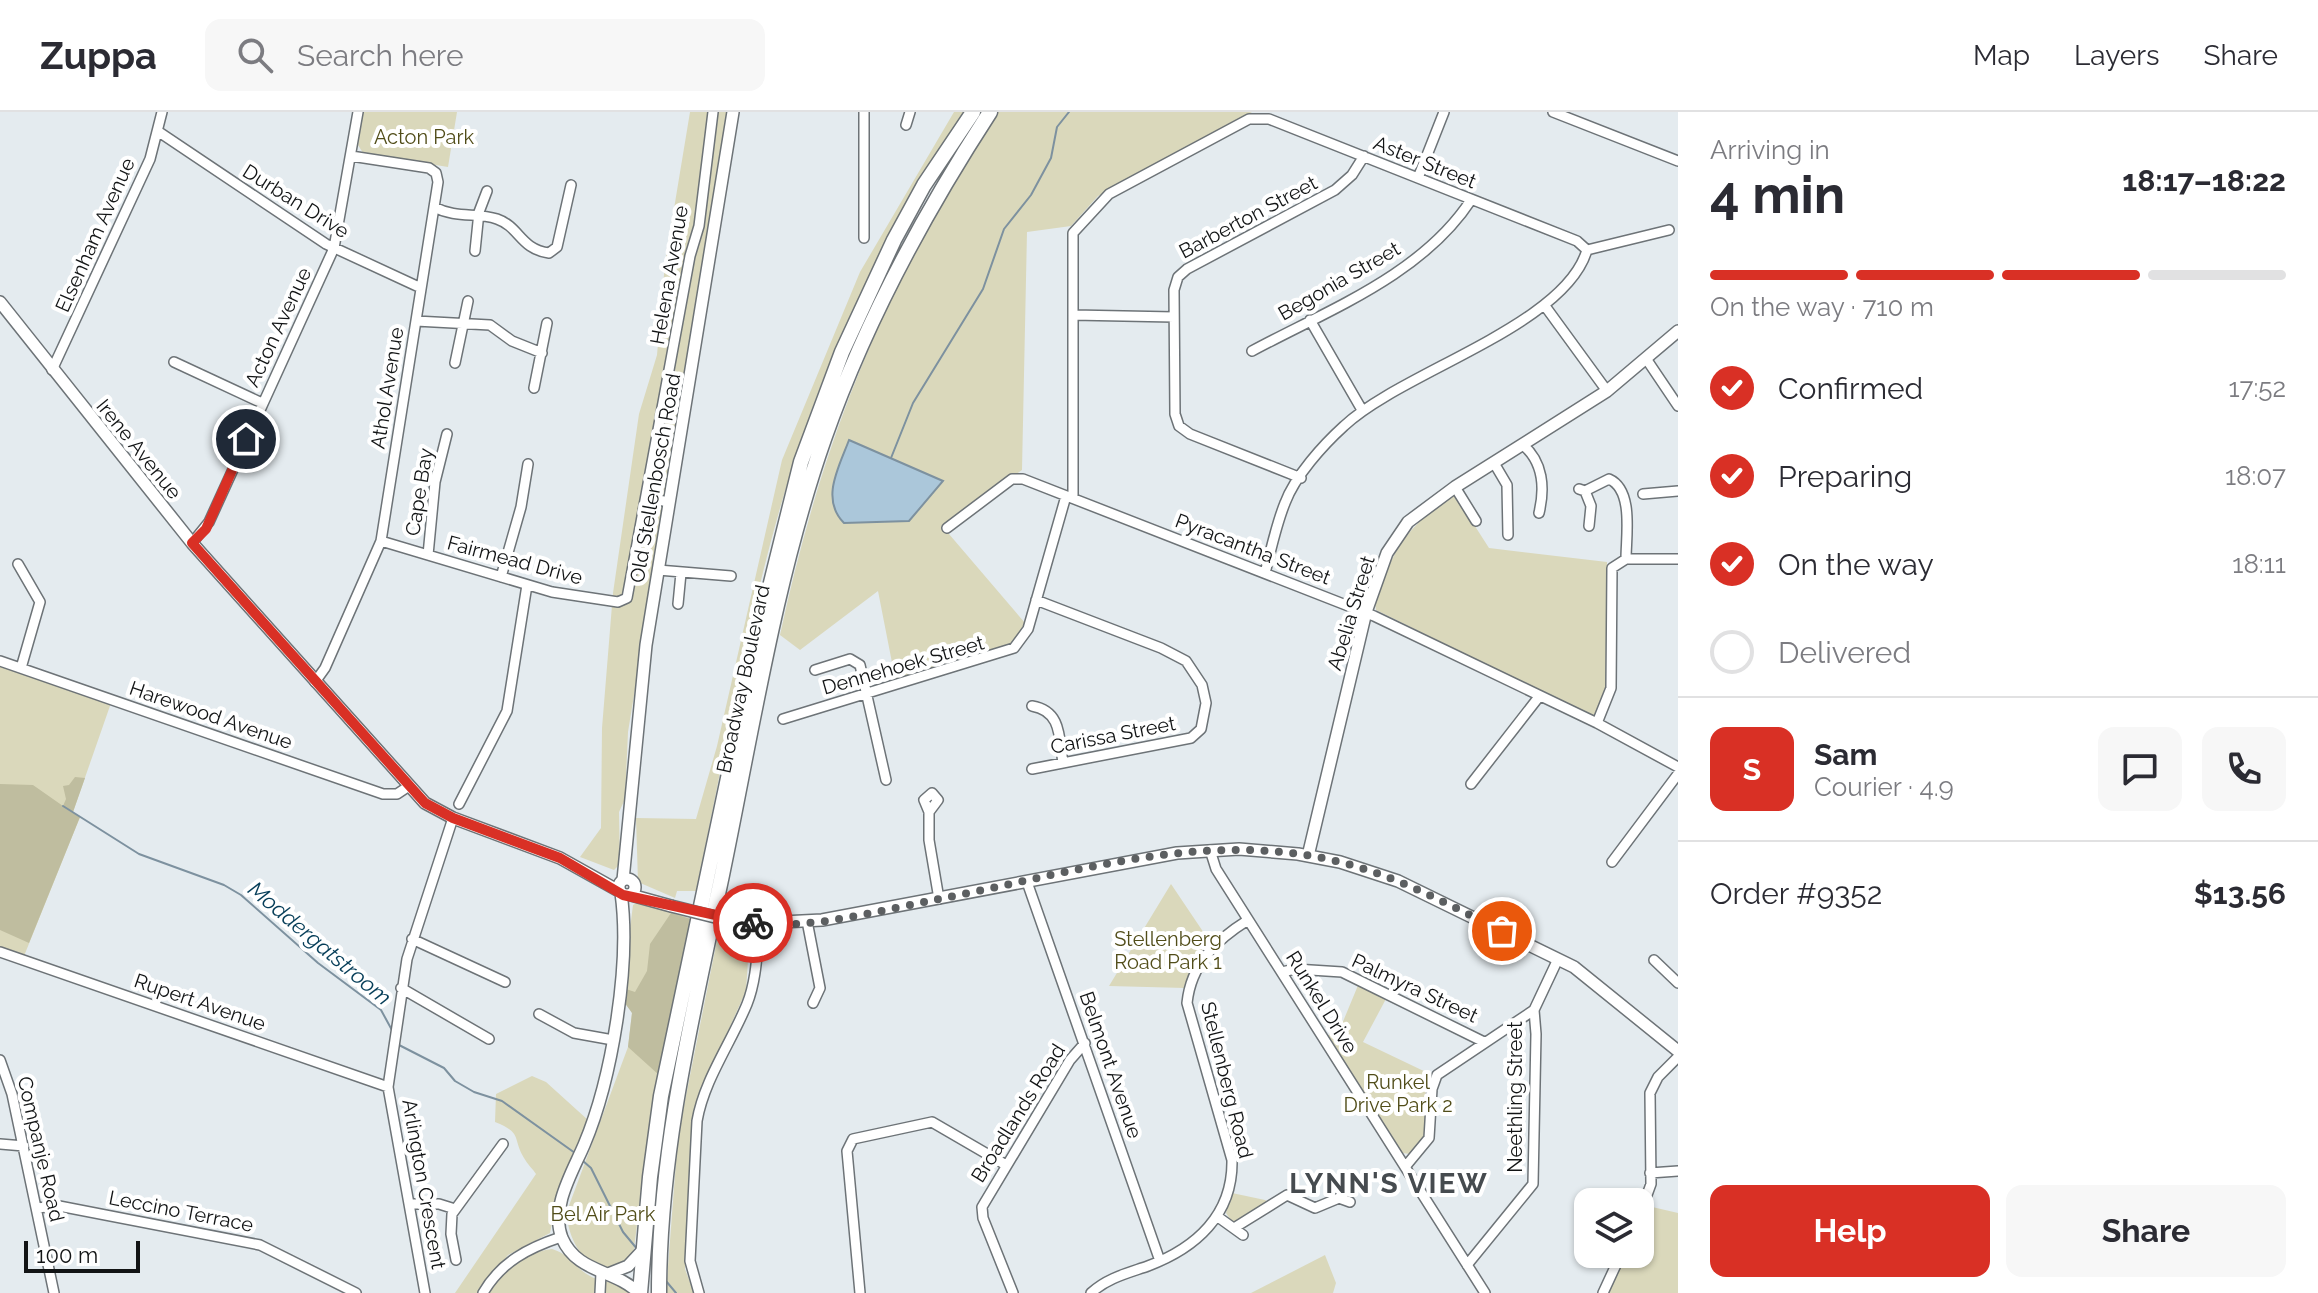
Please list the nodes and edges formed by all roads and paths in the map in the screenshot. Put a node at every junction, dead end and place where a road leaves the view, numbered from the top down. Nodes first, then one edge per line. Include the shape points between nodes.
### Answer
1 (162, 112) edge
2 (358, 112) edge
3 (713, 112) edge
4 (733, 112) edge
5 (864, 112) edge
6 (910, 112) edge
7 (973, 112) edge
8 (990, 112) edge
9 (1444, 112) edge
10 (1553, 112) edge
11 (906, 125) dead end
12 (159, 132) junction
13 (351, 156) junction
14 (1364, 156) junction
15 (1678, 161) edge
16 (1418, 178) junction
17 (571, 185) dead end
18 (487, 191) dead end
19 (1471, 200) junction
20 (434, 207) junction
21 (478, 217) junction
22 (1669, 230) dead end
23 (864, 238) dead end
24 (334, 248) junction
25 (1587, 250) junction
26 (475, 251) dead end
27 (421, 288) junction
28 (468, 301) dead end
29 (0, 302) edge
30 (1545, 306) junction
31 (681, 309) junction
32 (702, 312) junction
33 (1073, 315) junction
34 (1174, 317) junction
35 (1310, 320) junction
36 (416, 321) junction
37 (462, 323) junction
38 (547, 323) dead end
39 (1678, 331) edge
40 (1252, 351) dead end
41 (542, 353) junction
42 (1647, 360) junction
43 (174, 362) dead end
44 (455, 363) dead end
45 (52, 370) junction
46 (534, 388) dead end
47 (1607, 391) junction
48 (262, 403) junction
49 (1678, 406) edge
50 (1362, 410) junction
51 (447, 434) dead end
52 (1523, 445) junction
53 (1494, 463) junction
54 (528, 464) dead end
55 (1301, 478) junction
56 (1455, 487) junction
57 (1678, 491) edge
58 (1643, 494) dead end
59 (1070, 497) junction
60 (647, 498) junction
61 (669, 502) junction
62 (1539, 513) dead end
63 (1476, 521) dead end
64 (1589, 526) dead end
65 (947, 528) dead end
66 (1508, 535) dead end
67 (381, 541) junction
68 (192, 543) junction
69 (428, 555) junction
70 (1626, 559) junction
71 (1678, 559) edge
72 (18, 564) dead end
73 (658, 570) junction
74 (681, 573) junction
75 (1265, 573) junction
76 (731, 576) dead end
77 (501, 577) junction
78 (527, 585) junction
79 (632, 586) joint
80 (1036, 600) junction
81 (678, 604) dead end
82 (1366, 612) junction
83 (0, 661) edge
84 (21, 668) junction
85 (815, 670) dead end
86 (315, 682) junction
87 (869, 693) junction
88 (1538, 698) junction
89 (1032, 706) dead end
90 (783, 719) dead end
91 (1597, 723) junction
92 (1063, 763) junction
93 (1678, 767) edge
94 (1032, 769) dead end
95 (1678, 774) edge
96 (886, 780) dead end
97 (1471, 784) dead end
98 (409, 786) junction
99 (459, 804) dead end
100 (929, 812) dead end
101 (453, 818) junction
102 (1210, 850) junction
103 (1308, 856) junction
104 (1612, 862) dead end
105 (594, 873) junction
106 (1027, 882) junction
107 (608, 883) junction
108 (627, 886) junction
109 (939, 899) junction
110 (1248, 920) junction
111 (807, 921) junction
112 (754, 923) junction
113 (621, 931) junction
114 (412, 939) junction
115 (621, 949) junction
116 (0, 952) edge
117 (1558, 959) junction
118 (1654, 960) dead end
119 (1282, 972) junction
120 (505, 982) dead end
121 (1678, 983) edge
122 (401, 988) junction
123 (813, 1003) dead end
124 (1534, 1010) junction
125 (539, 1014) dead end
126 (489, 1039) dead end
127 (613, 1040) junction
128 (1484, 1042) junction
129 (1085, 1043) junction
130 (1678, 1054) edge
131 (0, 1060) edge
132 (388, 1087) junction
133 (0, 1144) edge
134 (503, 1144) dead end
135 (24, 1146) junction
136 (1006, 1165) junction
137 (1405, 1167) junction
138 (1678, 1171) edge
139 (1650, 1173) junction
140 (1649, 1188) edge
141 (1350, 1202) dead end
142 (409, 1204) junction
143 (36, 1208) junction
144 (455, 1209) junction
145 (1218, 1217) junction
146 (1234, 1228) junction
147 (1243, 1235) dead end
148 (561, 1237) junction
149 (642, 1251) junction
150 (456, 1260) dead end
151 (1160, 1261) junction
152 (1467, 1265) junction
153 (1615, 1268) edge
154 (604, 1273) junction
155 (54, 1293) edge
156 (356, 1293) edge
157 (425, 1293) edge
158 (483, 1293) edge
159 (600, 1293) edge
160 (640, 1293) edge
161 (659, 1293) edge
162 (699, 1293) edge
163 (860, 1293) edge
164 (1013, 1293) edge
165 (1091, 1293) edge
166 (1485, 1293) edge
167 (1603, 1293) edge

1 - 12 street, Elsenham Avenue
2 - 13 street, Acton Avenue
3 - 31 street, Helena Avenue via 699,226
4 - 32 street, Old Stellenbosch Road
5 - 23 street
6 - 11 street
7 - 149 main road, Broadway Boulevard via 924,185 868,295 830,380 794,488 661,1096
8 - 161 main road, Broadway Boulevard via 946,179 875,315 842,391 802,509 677,1091
9 - 16 street
10 - 15 street
12 - 24 street, Durban Drive
12 - 45 street, Elsenham Avenue
13 - 20 street, Athol Avenue via 433,170 438,179
13 - 24 street, Acton Avenue
14 - 16 street, Aster Street
14 - 33 street, Aster Street via 1255,117 1116,190 1095,205 1073,233
14 - 34 street, Barberton Street via 1335,190 1182,272 1174,290
16 - 19 street, Aster Street
17 - 21 street via 558,244 551,253 525,245 502,221
18 - 21 street
19 - 25 street, Aster Street via 1577,241
19 - 35 street, Begonia Street via 1401,271
20 - 21 street
20 - 27 street, Athol Avenue
21 - 26 street
22 - 25 street
24 - 27 street, Durban Drive
24 - 48 street, Acton Avenue
25 - 30 street
27 - 36 street, Athol Avenue
28 - 37 street
29 - 45 street, Irene Avenue
30 - 47 street
30 - 50 street
31 - 32 street
31 - 60 street, Helena Avenue
32 - 61 street, Old Stellenbosch Road
33 - 34 street
33 - 59 street, Aster Street
34 - 55 street, Barberton Street via 1175,414 1182,429
35 - 40 street, Begonia Street
35 - 50 street
36 - 37 street
36 - 67 street, Athol Avenue
37 - 41 street via 493,326
37 - 44 street
38 - 41 street
39 - 42 street, Abelia Street
41 - 46 street
42 - 47 street, Abelia Street
42 - 49 street
43 - 48 street
45 - 68 street, Irene Avenue
47 - 52 street, Abelia Street
48 - 68 street, Acton Avenue via 209,522
50 - 55 street via 1332,437
51 - 69 street, Cape Bay via 435,482
52 - 53 street, Abelia Street
52 - 62 street via 1535,455 1539,469
53 - 56 street, Abelia Street
53 - 66 street via 1507,485
54 - 77 street
55 - 75 street via 1284,505
56 - 63 street via 1471,502
56 - 82 street, Abelia Street via 1422,510 1395,539
57 - 58 street
59 - 65 street, Pyracantha Street via 1016,478
59 - 75 street, Pyracantha Street
59 - 80 street, Dennehoek Street
60 - 61 street
60 - 79 street, Helena Avenue
61 - 73 street, Old Stellenbosch Road
64 - 70 street via 1591,506 1582,490 1606,479 1619,486
67 - 69 street, Fairmead Drive
67 - 86 street, Athol Avenue
68 - 86 street, Irene Avenue
69 - 77 street, Fairmead Drive
70 - 71 street
70 - 91 street via 1611,571 1612,680
72 - 84 street via 40,602
73 - 74 street
73 - 108 street, Old Stellenbosch Road via 638,702
74 - 76 street
74 - 81 street
75 - 82 street, Pyracantha Street
77 - 78 street, Fairmead Drive
78 - 79 street, Fairmead Drive via 618,602 627,598
78 - 99 street via 507,711
80 - 87 street, Dennehoek Street via 1025,635 1009,651
80 - 92 street, Carissa Street via 1177,655 1191,667 1204,692 1203,725 1191,738
82 - 88 street, Pyracantha Street
82 - 103 street, Abelia Street
83 - 84 street, Harewood Avenue
84 - 98 street, Harewood Avenue via 383,794 397,794
85 - 87 street via 855,660
86 - 98 street, Irene Avenue
87 - 90 street, Dennehoek Street
87 - 96 street
88 - 91 street, Pyracantha Street
88 - 97 street
89 - 92 street via 1055,716
91 - 93 street, Pyracantha Street
92 - 94 street, Carissa Street
95 - 104 street
98 - 101 street, Irene Avenue via 430,807
100 - 109 street
101 - 105 street, Irene Avenue
101 - 114 street, Arlington Crescent
102 - 103 street
102 - 106 street
102 - 110 street, Runkel Drive via 1212,863
103 - 117 street via 1398,881
105 - 107 street, Irene Avenue
105 - 108 street, Irene Avenue
106 - 109 street
106 - 129 street, Belmont Avenue
107 - 108 street, Irene Avenue
107 - 113 street
108 - 112 street, bridge via 671,906
108 - 113 street, Old Stellenbosch Road
108 - 115 street, Old Stellenbosch Road
109 - 111 street
110 - 119 street, Runkel Drive
110 - 145 street, Stellenberg Road via 1209,950 1190,985 1187,1003 1232,1160
111 - 112 street
111 - 123 street via 820,988
112 - 162 street via 748,1002 697,1121 690,1261
113 - 115 street, Old Stellenbosch Road
114 - 120 street
114 - 122 street, Arlington Crescent
115 - 127 street, Old Stellenbosch Road
116 - 132 street, Rupert Avenue
117 - 124 street, Neethling Street
117 - 130 street via 1605,989
118 - 121 street
119 - 128 street, Palmyra Street via 1342,972
119 - 137 street, Runkel Drive
122 - 126 street
122 - 132 street, Arlington Crescent
124 - 128 street
124 - 152 street, Neethling Street via 1535,1175 1529,1191
125 - 127 street via 574,1033
127 - 148 street, Old Stellenbosch Road via 601,1104 560,1206
128 - 137 street via 1434,1079 1429,1138
129 - 136 street, Broadlands Road
129 - 151 street, Belmont Avenue
130 - 139 street via 1650,1093
131 - 135 street, Companje Road
132 - 142 street, Arlington Crescent
133 - 135 street
134 - 144 street
135 - 143 street, Companje Road
136 - 163 street via 932,1122 853,1139 847,1151
136 - 164 street, Broadlands Road via 982,1212
137 - 152 street, Runkel Drive
138 - 139 street
139 - 140 street
141 - 146 street via 1339,1198 1315,1208 1287,1195
142 - 144 street
142 - 157 street, Arlington Crescent
143 - 155 street, Companje Road
143 - 156 street, Leccino Terrace via 59,1206 260,1245
144 - 150 street via 450,1225
145 - 146 street
145 - 151 street via 1200,1237
146 - 147 street
148 - 154 street via 582,1264
148 - 158 street via 523,1252
149 - 154 street via 628,1266
149 - 160 main road, Broadway Boulevard
151 - 165 street via 1110,1279
152 - 166 street, Runkel Drive
153 - 167 street
154 - 159 street
154 - 160 street

